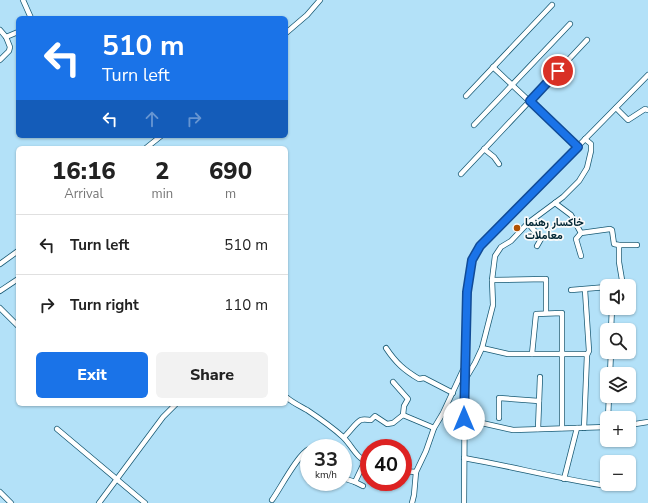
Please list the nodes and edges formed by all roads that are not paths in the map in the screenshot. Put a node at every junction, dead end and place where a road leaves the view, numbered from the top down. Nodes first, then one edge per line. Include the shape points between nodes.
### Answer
1 (23, 0) edge
2 (320, 0) edge
3 (552, 5) dead end
4 (30, 16) edge
5 (570, 24) dead end
6 (0, 30) edge
7 (288, 31) edge
8 (16, 33) edge
9 (6, 37) junction
10 (587, 40) dead end
11 (0, 60) edge
12 (493, 67) junction
13 (648, 75) edge
14 (512, 84) junction
15 (466, 96) dead end
16 (530, 101) junction
17 (616, 108) junction
18 (648, 110) edge
19 (474, 124) dead end
20 (158, 138) edge
21 (585, 139) junction
22 (148, 146) edge
23 (578, 147) junction
24 (484, 149) junction
25 (499, 164) dead end
26 (461, 174) dead end
27 (555, 203) junction
28 (528, 223) junction
29 (580, 233) junction
30 (619, 245) junction
31 (637, 245) dead end
32 (537, 246) dead end
33 (16, 252) edge
34 (581, 256) dead end
35 (0, 264) edge
36 (622, 279) edge
37 (16, 280) edge
38 (492, 280) junction
39 (600, 289) edge
40 (571, 290) dead end
41 (585, 290) junction
42 (0, 291) edge
43 (0, 308) edge
44 (546, 313) junction
45 (16, 321) edge
46 (386, 348) dead end
47 (482, 348) junction
48 (532, 354) junction
49 (562, 355) junction
50 (587, 355) junction
51 (465, 367) junction
52 (540, 377) dead end
53 (465, 379) junction
54 (393, 382) dead end
55 (453, 393) junction
56 (288, 399) edge
57 (539, 401) junction
58 (174, 406) edge
59 (403, 415) junction
60 (499, 418) dead end
61 (464, 419) junction
62 (648, 422) edge
63 (636, 424) edge
64 (600, 427) edge
65 (434, 428) junction
66 (562, 428) junction
67 (577, 428) junction
68 (584, 428) junction
69 (57, 429) dead end
70 (538, 429) junction
71 (344, 437) junction
72 (360, 455) edge
73 (300, 457) edge
74 (464, 458) junction
75 (412, 472) edge
76 (416, 472) junction
77 (360, 474) edge
78 (564, 479) junction
79 (117, 480) junction
80 (352, 481) edge
81 (355, 482) junction
82 (360, 484) edge
83 (600, 485) edge
84 (0, 492) edge
85 (272, 500) dead end
86 (12, 503) edge
87 (100, 503) edge
88 (145, 503) edge
89 (412, 503) edge
90 (464, 503) edge

1 - 4 street
2 - 7 street
3 - 12 street
5 - 14 street
6 - 9 street
8 - 9 street
9 - 11 street via 9,51
10 - 16 street
12 - 14 street
12 - 15 street
13 - 17 street
14 - 16 street
14 - 19 street
16 - 23 street
16 - 24 street
17 - 18 street via 628,120 645,109
17 - 21 street
20 - 22 street
21 - 23 street
21 - 27 street via 591,144 587,168 579,181
23 - 51 street via 480,246 472,260 467,292
24 - 25 street
24 - 26 street
27 - 28 street
27 - 29 street via 571,215
28 - 32 street via 541,239
28 - 38 street via 512,241 501,247 495,256
29 - 30 street via 611,229 614,244
29 - 34 street via 576,238
30 - 31 street
30 - 36 street
33 - 35 street
37 - 42 street
38 - 44 street via 546,279
38 - 47 street via 493,305
39 - 41 street
40 - 41 street
41 - 50 street via 589,351
43 - 45 street
44 - 48 street via 536,314
44 - 49 street via 562,314
46 - 55 street via 396,362 409,373
47 - 48 street via 508,354
47 - 53 street
48 - 49 street
49 - 50 street
49 - 66 street
50 - 68 street
51 - 53 street
51 - 55 street
52 - 57 street
53 - 61 street
54 - 59 street via 408,399
55 - 65 street
56 - 71 street
57 - 60 street via 499,398
57 - 70 street
58 - 79 street via 163,417
59 - 65 street
59 - 71 street via 393,423 387,424 375,416 371,420 361,420
61 - 70 street via 513,430
61 - 74 street
62 - 63 street
64 - 68 street
65 - 76 street
66 - 67 street
66 - 70 street
67 - 68 street
67 - 78 street
69 - 79 street
71 - 72 street
73 - 85 street
74 - 78 street
74 - 90 street
75 - 76 street
76 - 89 street
77 - 81 street
78 - 83 street
79 - 87 street
79 - 88 street
80 - 81 street
81 - 82 street
84 - 86 street

